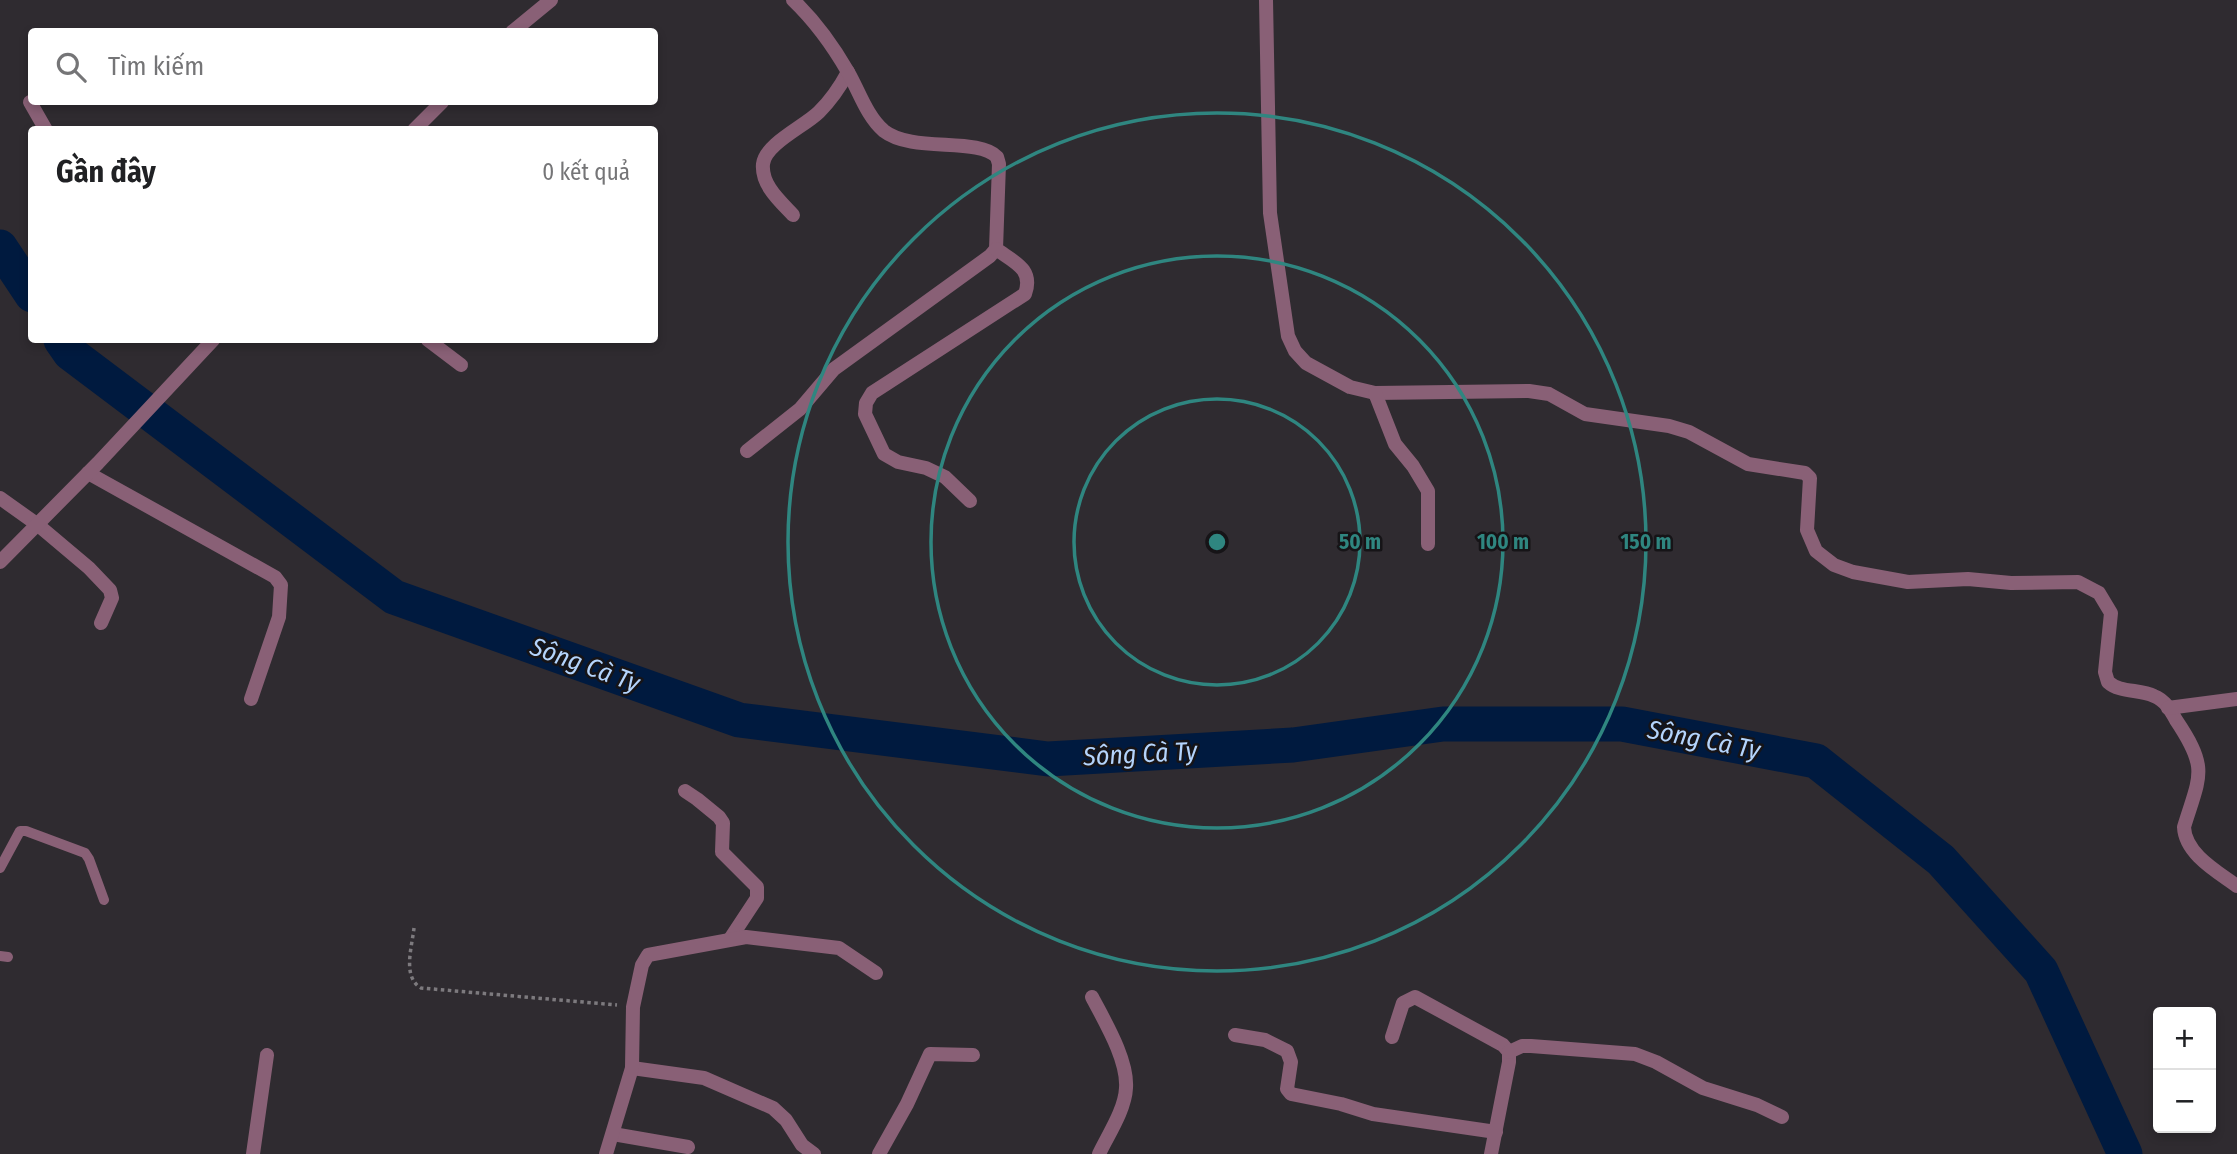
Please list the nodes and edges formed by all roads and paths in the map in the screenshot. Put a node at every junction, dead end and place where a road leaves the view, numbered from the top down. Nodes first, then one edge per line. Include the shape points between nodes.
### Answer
1 (551, 0) edge
2 (793, 0) edge
3 (1266, 0) edge
4 (517, 28) edge
5 (848, 72) junction
6 (32, 105) edge
7 (439, 105) edge
8 (44, 126) edge
9 (418, 126) edge
10 (793, 215) dead end
11 (996, 249) junction
12 (210, 343) edge
13 (432, 343) edge
14 (461, 365) dead end
15 (1375, 393) junction
16 (747, 451) dead end
17 (93, 468) junction
18 (0, 498) edge
19 (970, 501) dead end
20 (38, 525) junction
21 (1428, 544) dead end
22 (0, 562) edge
23 (101, 622) dead end
24 (251, 699) dead end
25 (2237, 699) edge
26 (2168, 708) junction
27 (685, 792) dead end
28 (0, 868) edge
29 (2237, 886) edge
30 (104, 900) dead end
31 (414, 928) dead end
32 (730, 939) junction
33 (876, 973) dead end
34 (1092, 997) dead end
35 (633, 1007) junction
36 (1235, 1035) dead end
37 (1392, 1037) dead end
38 (1508, 1052) junction
39 (267, 1055) dead end
40 (973, 1055) dead end
41 (632, 1068) junction
42 (1782, 1117) dead end
43 (1496, 1132) junction
44 (613, 1134) junction
45 (688, 1147) dead end
46 (253, 1154) edge
47 (606, 1154) edge
48 (814, 1154) edge
49 (879, 1154) edge
50 (1099, 1154) edge
51 (1491, 1154) edge

1 - 4 street
2 - 5 street
3 - 15 street via 1270,213 1288,336 1306,363 1339,383
5 - 10 street via 818,114 764,159 764,176 771,190
5 - 11 street via 885,132 921,143 984,149 998,157
6 - 8 street
7 - 9 street
11 - 16 street via 834,369 800,409
11 - 19 street via 1025,270 1026,294 872,393 866,403 865,414 884,454 944,477
12 - 17 street
13 - 14 street
15 - 21 street via 1395,444 1428,491
15 - 26 street via 1549,394 1585,414 1669,426 1748,464 1805,473 1810,478 1806,522 1811,543 1825,559 1853,572 1908,582 2083,583 2099,593 2111,613 2108,682 2159,698
17 - 20 street
17 - 24 street via 275,577 281,585 279,617
18 - 20 street
20 - 22 street
20 - 23 street via 113,593
25 - 26 street
26 - 29 street via 2196,753 2200,769 2184,835 2198,856
27 - 32 street via 719,817 725,857 757,887 757,898
28 - 30 lane via 16,836 26,831 85,853
31 - 35 path via 410,971 414,984 421,988
32 - 33 street via 839,948
32 - 35 street via 648,955
34 - 50 street via 1113,1036 1126,1088
35 - 41 street
36 - 43 street via 1265,1040 1287,1051 1291,1062 1287,1089 1291,1094 1373,1114
37 - 38 street via 1403,1003 1415,997
38 - 42 street via 1522,1046 1635,1054 1703,1088
38 - 43 street
39 - 46 street
40 - 49 street via 930,1054
41 - 44 street
41 - 48 street via 704,1077 773,1108
43 - 51 street
44 - 45 street
44 - 47 street

